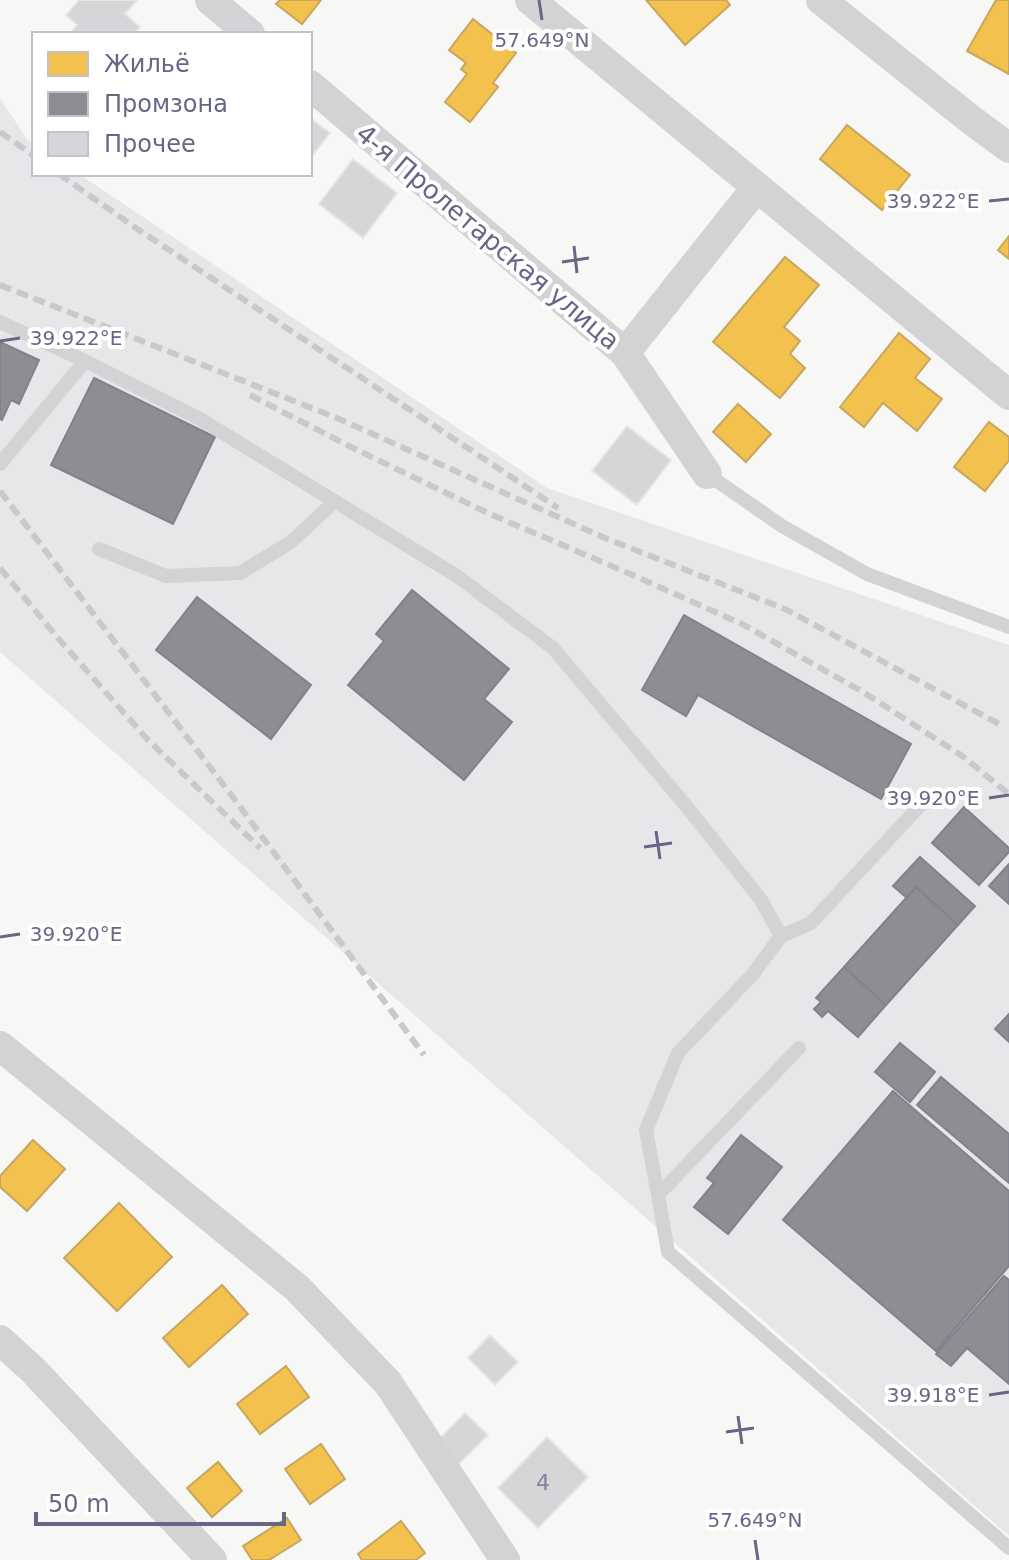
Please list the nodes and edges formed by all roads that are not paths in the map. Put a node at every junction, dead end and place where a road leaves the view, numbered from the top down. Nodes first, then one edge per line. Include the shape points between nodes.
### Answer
1 (210, 0) edge
2 (530, 0) edge
3 (821, 0) edge
4 (248, 32) edge
5 (312, 87) edge
6 (1009, 148) edge
7 (756, 188) junction
8 (0, 322) edge
9 (625, 353) junction
10 (85, 361) junction
11 (1009, 395) edge
12 (0, 464) edge
13 (707, 474) joint
14 (335, 501) junction
15 (99, 549) dead end
16 (1009, 627) edge
17 (928, 797) dead end
18 (781, 936) junction
19 (0, 1046) edge
20 (799, 1048) dead end
21 (658, 1195) junction
22 (0, 1340) edge
23 (1009, 1548) edge
24 (212, 1560) edge
25 (505, 1560) edge

1 - 4 street
2 - 7 street
3 - 6 street
5 - 9 street, 4-я Пролетарская улица
7 - 9 street
7 - 11 street
8 - 10 lane
9 - 13 street, 4-я Пролетарская улица
10 - 12 lane
10 - 14 lane via 200,419
13 - 16 lane, 4-я Пролетарская улица via 782,526 867,574
14 - 15 lane via 291,542 240,573 166,576
14 - 18 lane via 457,576 553,648 761,900
17 - 18 lane via 811,923
18 - 21 lane via 753,974 678,1053 646,1130
19 - 25 street via 297,1288 388,1383
20 - 21 lane
21 - 23 lane via 668,1252
22 - 24 street

